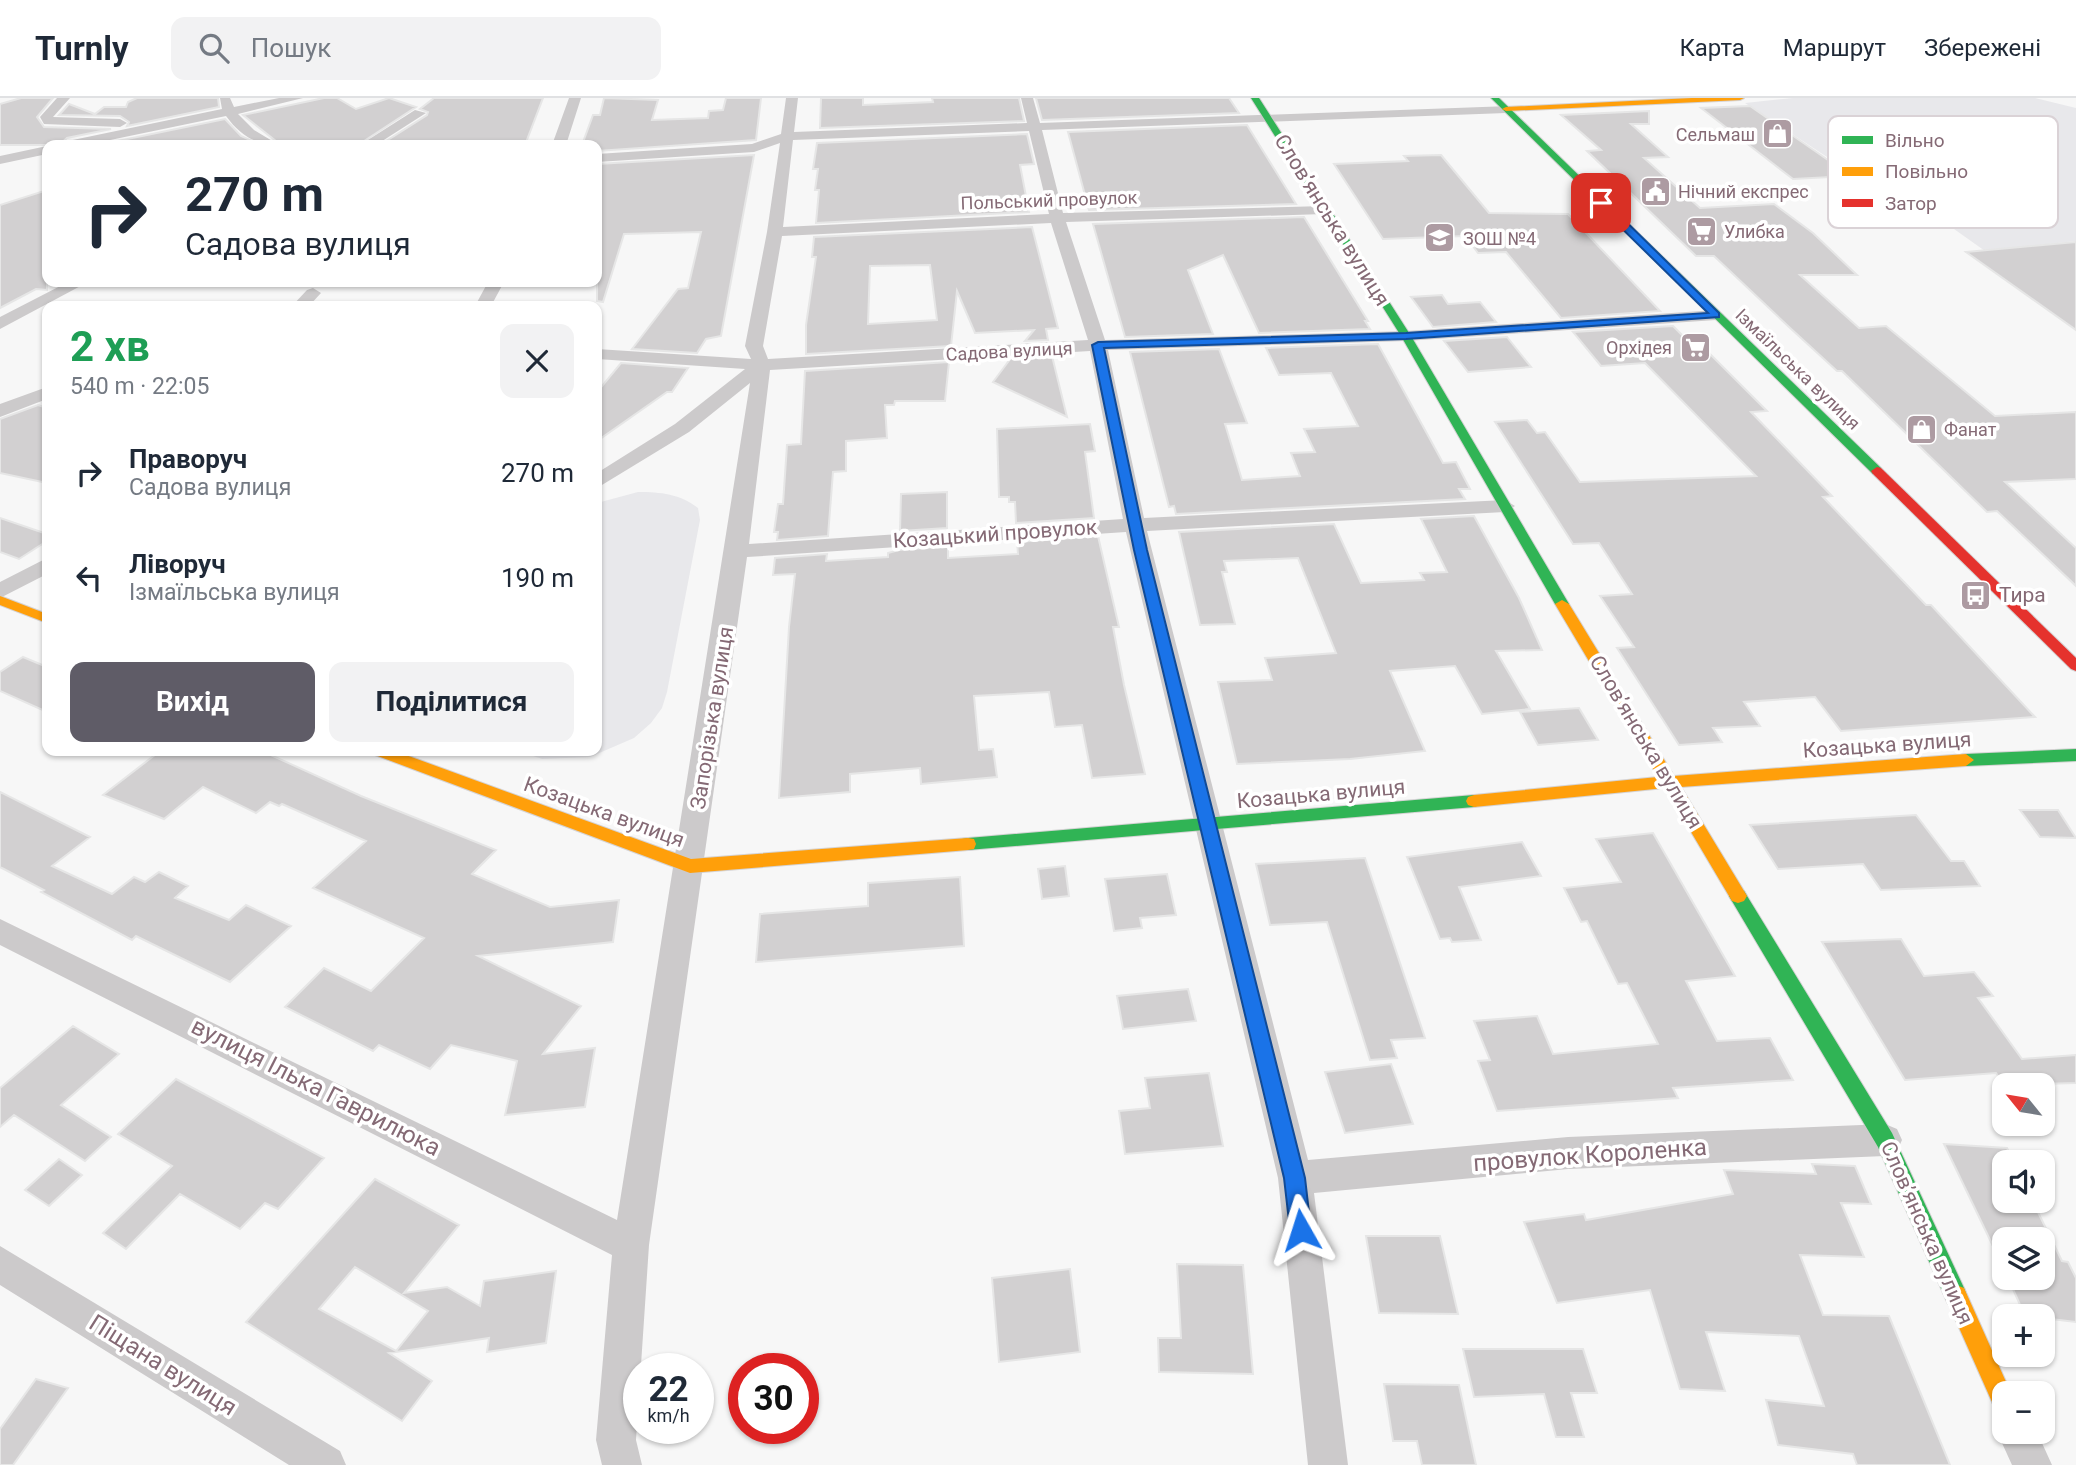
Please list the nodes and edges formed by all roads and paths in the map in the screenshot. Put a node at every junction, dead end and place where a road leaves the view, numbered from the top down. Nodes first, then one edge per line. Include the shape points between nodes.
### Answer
1 (64, 98) edge
2 (225, 98) edge
3 (297, 98) edge
4 (575, 98) edge
5 (792, 98) edge
6 (1027, 98) edge
7 (1255, 98) edge
8 (1740, 98) edge
9 (1500, 103) edge
10 (228, 113) junction
11 (420, 113) dead end
12 (1266, 116) junction
13 (160, 124) junction
14 (1035, 125) junction
15 (788, 136) junction
16 (90, 140) edge
17 (260, 140) edge
18 (375, 140) edge
19 (561, 140) edge
20 (42, 153) edge
21 (602, 158) edge
22 (0, 160) edge
23 (1324, 210) junction
24 (1057, 218) junction
25 (775, 232) junction
26 (70, 287) edge
27 (313, 293) dead end
28 (44, 301) edge
29 (305, 301) edge
30 (42, 302) edge
31 (1716, 315) junction
32 (0, 324) edge
33 (1406, 336) junction
34 (1098, 345) junction
35 (602, 354) edge
36 (762, 365) junction
37 (42, 395) edge
38 (0, 411) edge
39 (602, 479) edge
40 (1505, 506) junction
41 (1135, 525) junction
42 (737, 551) junction
43 (42, 568) edge
44 (0, 591) edge
45 (0, 600) edge
46 (42, 617) edge
47 (2076, 666) edge
48 (2076, 755) edge
49 (393, 756) edge
50 (1670, 782) junction
51 (1206, 826) junction
52 (690, 866) junction
53 (0, 931) edge
54 (1885, 1139) junction
55 (1295, 1178) junction
56 (631, 1245) junction
57 (0, 1264) edge
58 (1994, 1381) edge
59 (2022, 1444) edge
60 (614, 1457) edge
61 (321, 1464) edge
62 (1328, 1465) edge
63 (2032, 1465) edge

1 - 13 street via 51,109 46,117 49,121
2 - 10 street
3 - 10 street
4 - 19 street
5 - 15 street, Запорізька вулиця
6 - 14 street
7 - 12 street, Словʼянська вулиця
8 - 9 street
9 - 12 street
9 - 31 street, Ізмаїльська вулиця
10 - 13 street
10 - 17 street
11 - 18 street
12 - 14 street
12 - 23 street, Словʼянська вулиця
13 - 16 street
14 - 15 street
14 - 24 street
15 - 21 street via 754,148
15 - 25 street, Запорізька вулиця
20 - 22 street
23 - 24 street, Польський провулок
23 - 33 street, Словʼянська вулиця
24 - 25 street, Польський провулок
24 - 34 street
25 - 36 street, Запорізька вулиця via 754,346
26 - 28 street
27 - 29 street
30 - 32 street
31 - 33 street, Садова вулиця
31 - 47 street, Ізмаїльська вулиця
33 - 34 street, Садова вулиця
33 - 40 street, Словʼянська вулиця
34 - 36 street, Садова вулиця
34 - 41 street
35 - 36 street, Садова вулиця
36 - 39 street via 682,428
36 - 42 street, Запорізька вулиця
37 - 38 street
40 - 41 street, Козацький провулок
40 - 50 street, Словʼянська вулиця
41 - 42 street, Козацький провулок
41 - 51 street
42 - 52 street, Запорізька вулиця
43 - 44 street
45 - 46 street
48 - 50 street, Козацька вулиця
49 - 52 street, Козацька вулиця
50 - 51 street, Козацька вулиця
50 - 54 street, Словʼянська вулиця
51 - 52 street, Козацька вулиця
51 - 55 street
52 - 56 street, Запорізька вулиця
53 - 56 street, вулиця Ілька Гаврилюка
54 - 55 street, провулок Короленка via 1568,1153
54 - 58 street, Словʼянська вулиця
55 - 62 street
56 - 60 street, Запорізька вулиця
57 - 61 street, Піщана вулиця
59 - 63 street

